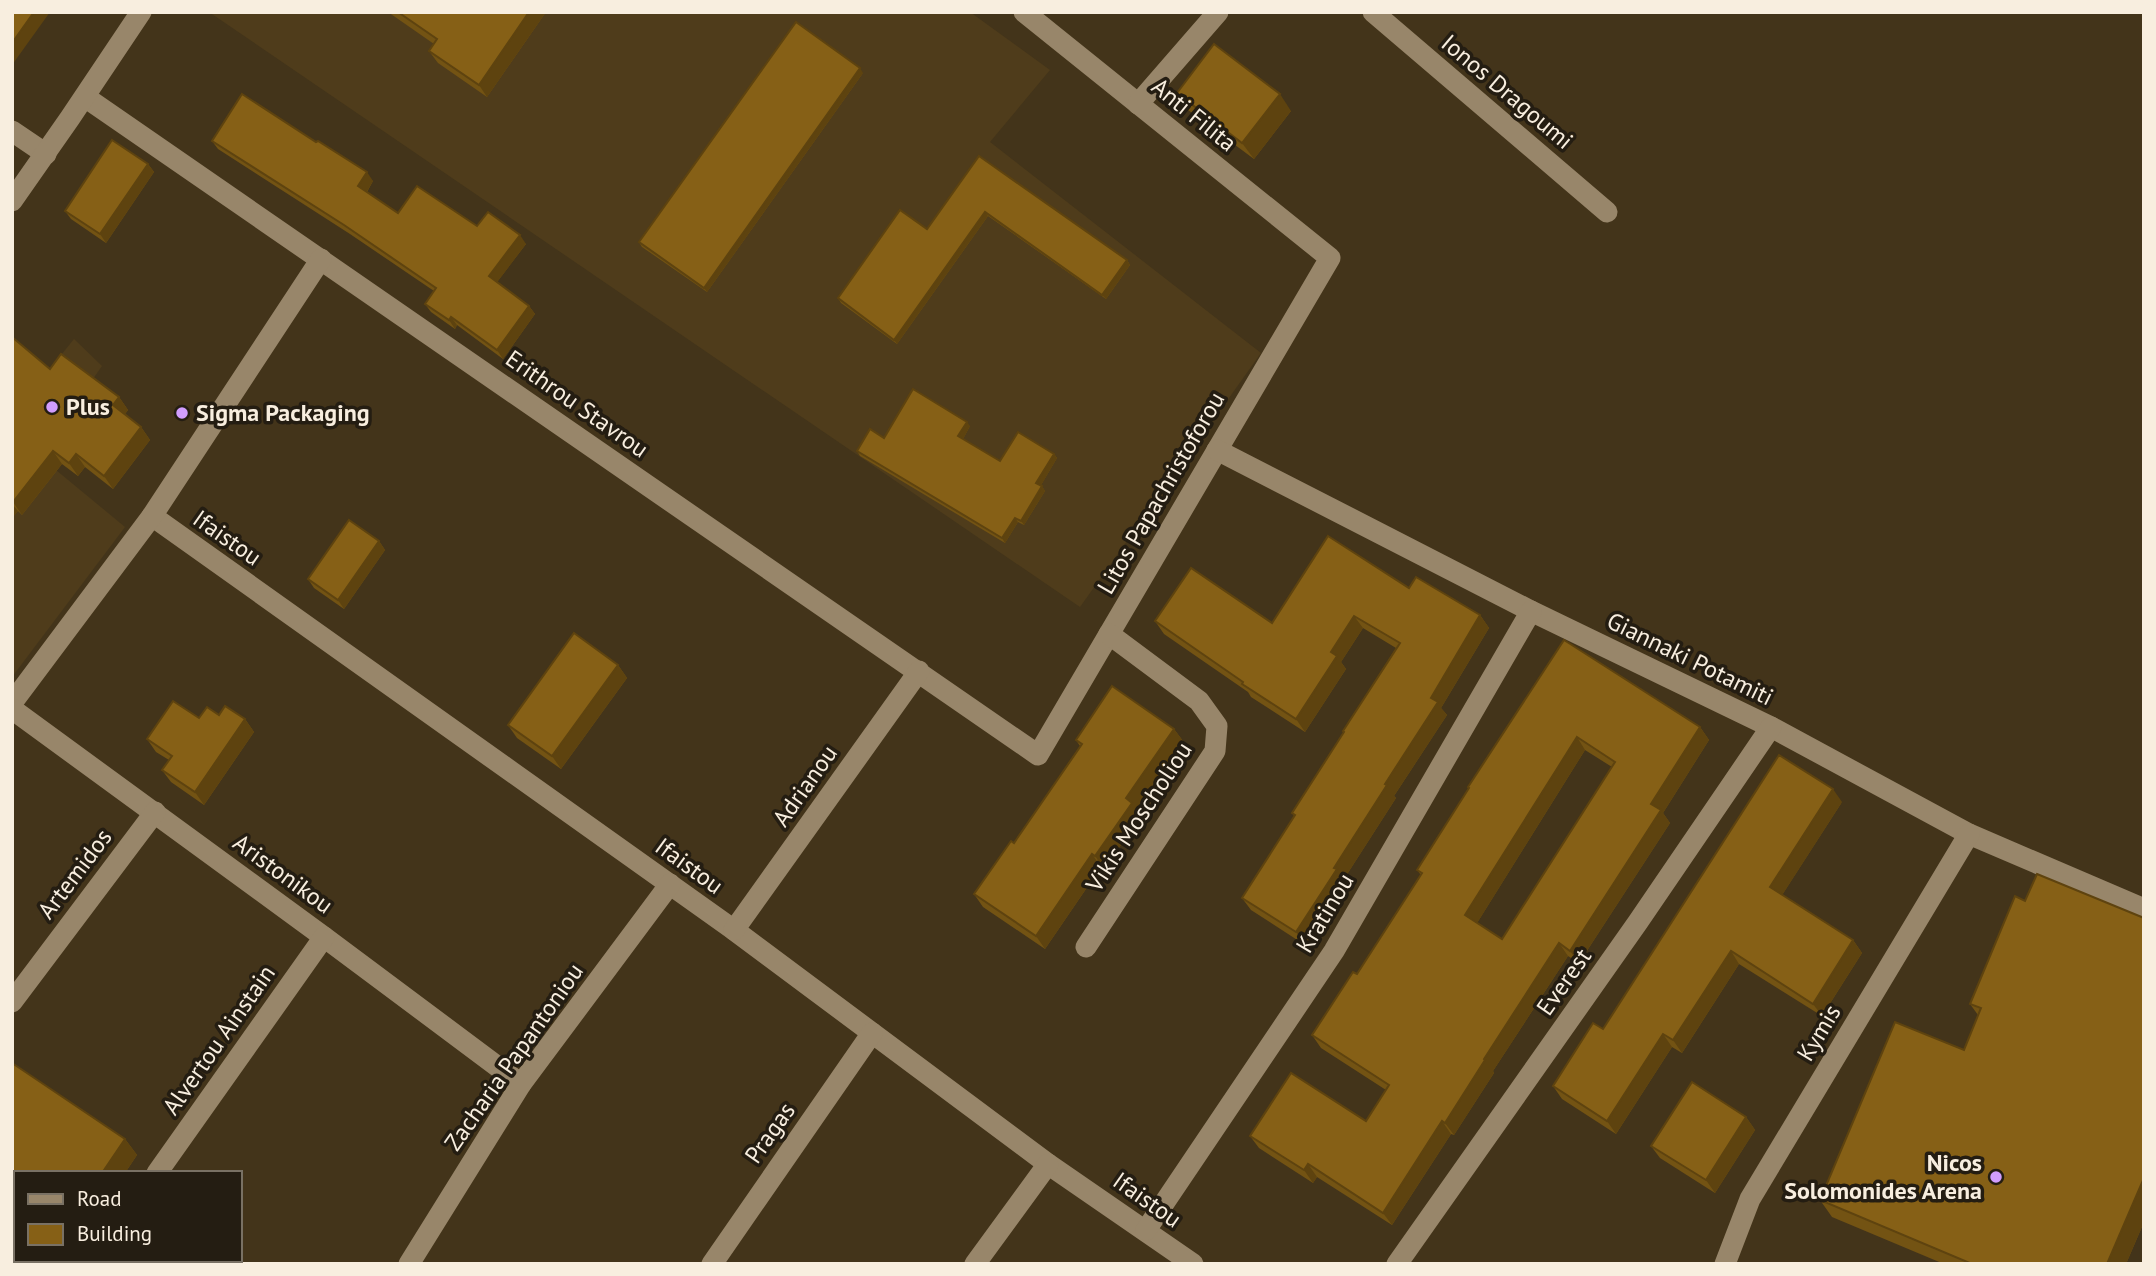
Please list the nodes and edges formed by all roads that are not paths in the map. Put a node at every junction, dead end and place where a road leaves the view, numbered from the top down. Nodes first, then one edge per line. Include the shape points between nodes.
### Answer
1 (141, 12) edge
2 (1024, 12) edge
3 (1218, 12) edge
4 (1373, 12) edge
5 (85, 97) junction
6 (1138, 104) junction
7 (12, 131) edge
8 (46, 155) junction
9 (12, 201) edge
10 (1607, 212) dead end
11 (1330, 258) joint
12 (321, 259) junction
13 (1217, 450) junction
14 (152, 516) junction
15 (1531, 611) junction
16 (1109, 634) junction
17 (919, 671) junction
18 (12, 704) edge
19 (12, 709) edge
20 (1771, 727) junction
21 (1038, 755) joint
22 (155, 812) junction
23 (1969, 834) junction
24 (670, 884) junction
25 (2144, 909) edge
26 (734, 930) junction
27 (324, 937) junction
28 (1086, 947) dead end
29 (12, 1002) edge
30 (872, 1033) junction
31 (521, 1084) junction
32 (1048, 1164) junction
33 (158, 1171) edge
34 (1146, 1230) junction
35 (409, 1264) edge
36 (712, 1264) edge
37 (975, 1264) edge
38 (1193, 1264) edge
39 (1397, 1264) edge
40 (1726, 1264) edge

1 - 5 street
2 - 6 street, Anti Filita
3 - 6 street
4 - 10 street, Ionos Dragoumi
5 - 8 street
5 - 12 street, Erithrou Stavrou
6 - 11 street, Anti Filita
7 - 8 street
8 - 9 street
11 - 13 street, Litos Papachristoforou
12 - 14 street
12 - 17 street, Erithrou Stavrou
13 - 15 street, Giannaki Potamiti
13 - 16 street, Litos Papachristoforou
14 - 18 street
14 - 24 street, Ifaistou
15 - 20 street, Giannaki Potamiti
15 - 34 street, Kratinou via 1334,951
16 - 21 street, Litos Papachristoforou
16 - 28 street, Vikis Moscholiou via 1199,701 1217,726 1214,751
17 - 21 street, Erithrou Stavrou
17 - 26 street, Adrianou
19 - 22 street, Aristonikou
20 - 23 street, Giannaki Potamiti
20 - 39 street, Everest
22 - 27 street, Aristonikou
22 - 29 street, Artemidos
23 - 25 street, Giannaki Potamiti
23 - 40 street, Kymis via 1750,1199
24 - 26 street, Ifaistou
24 - 31 street, Zacharia Papantoniou
26 - 30 street, Ifaistou
27 - 31 street, Aristonikou
27 - 33 street, Alvertou Ainstain
30 - 32 street, Ifaistou
30 - 36 street, Pragas
31 - 35 street, Zacharia Papantoniou
32 - 34 street, Ifaistou
32 - 37 street
34 - 38 street, Ifaistou

